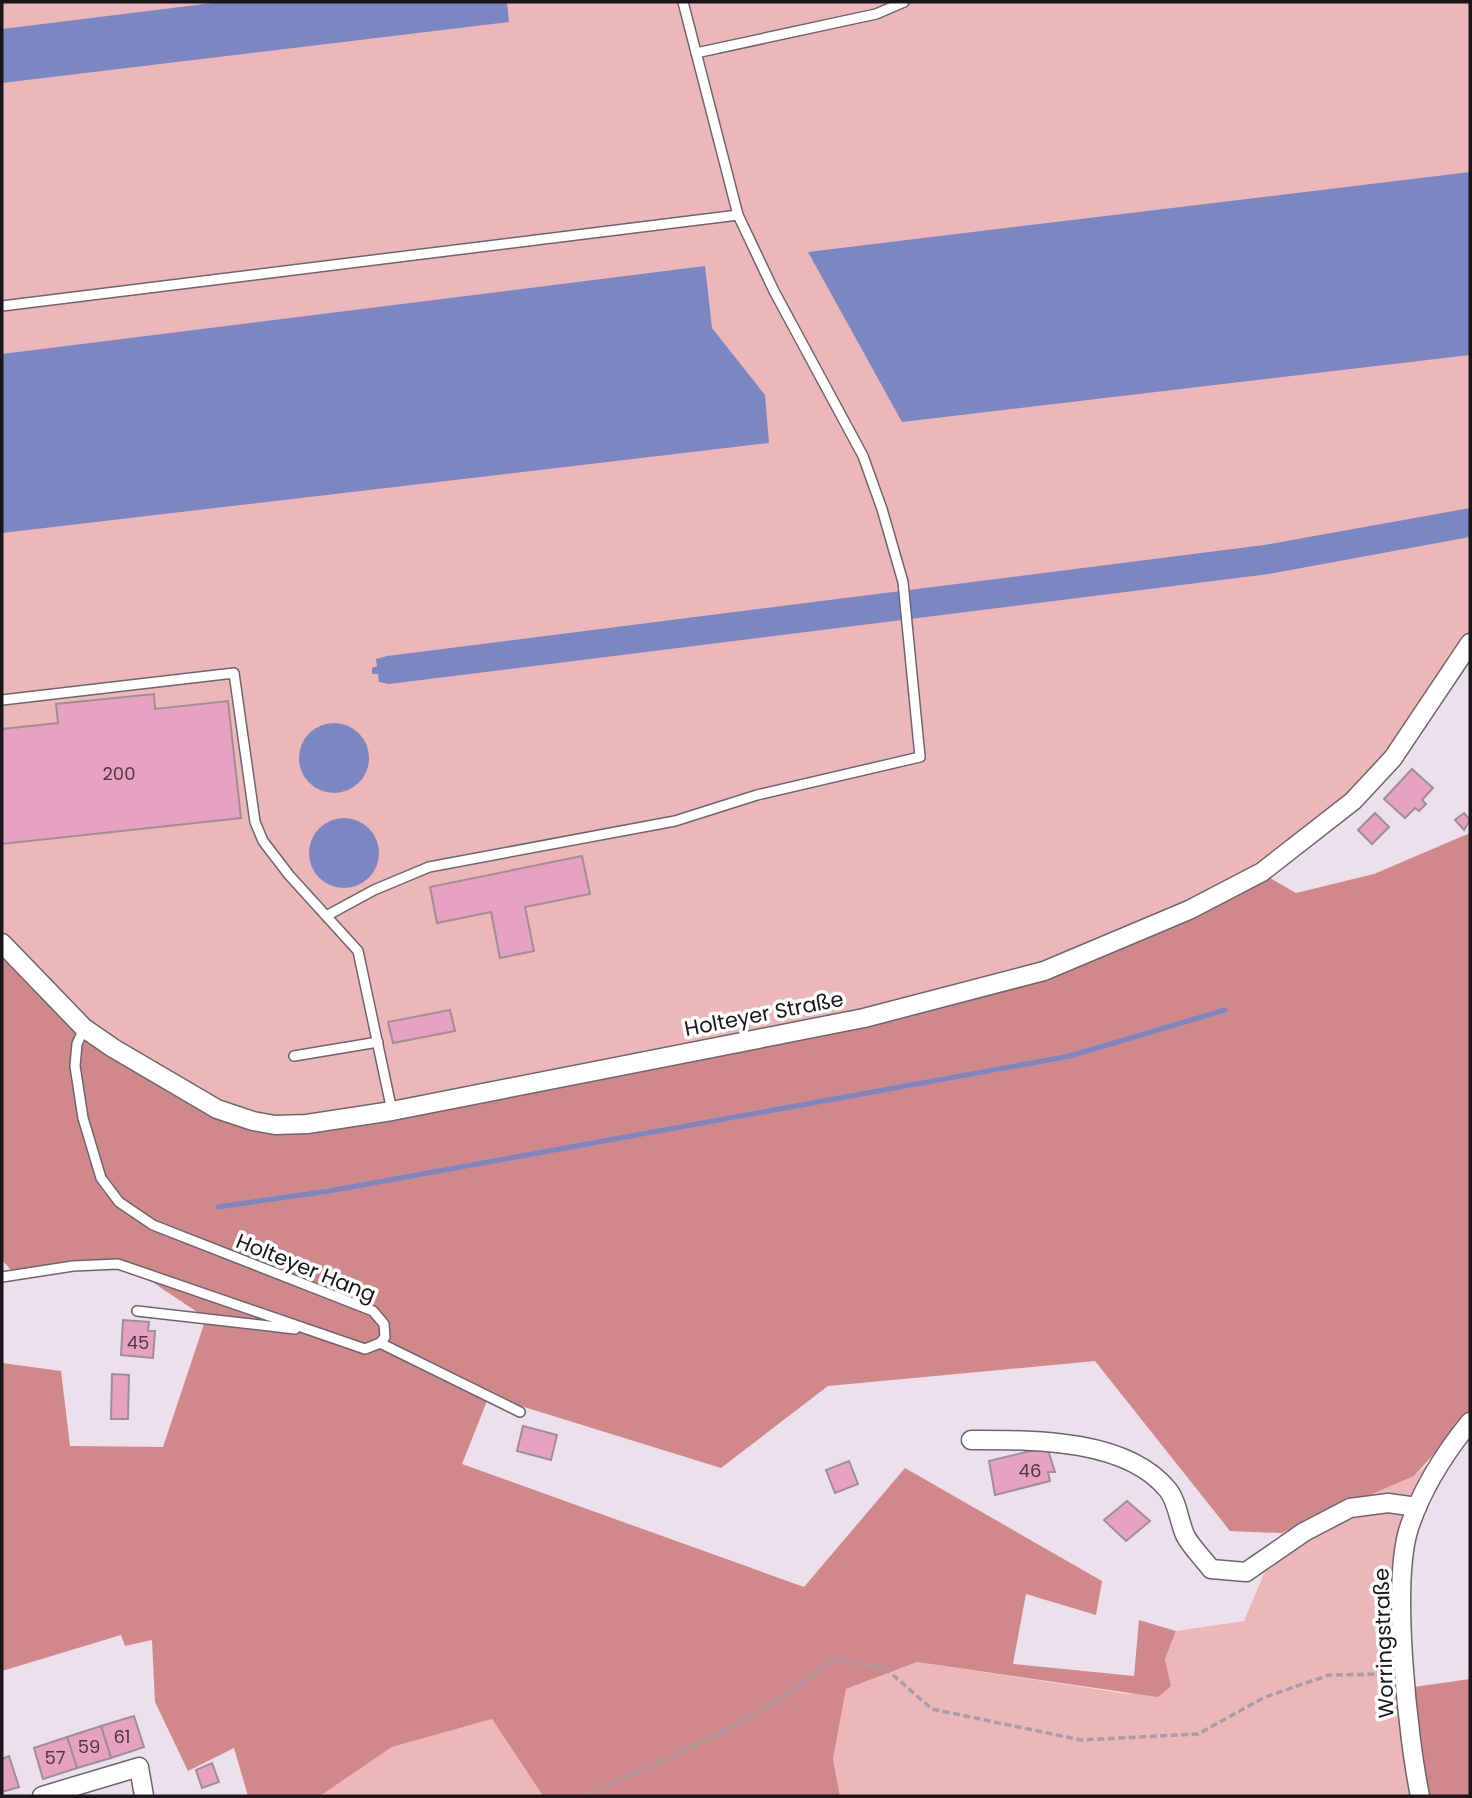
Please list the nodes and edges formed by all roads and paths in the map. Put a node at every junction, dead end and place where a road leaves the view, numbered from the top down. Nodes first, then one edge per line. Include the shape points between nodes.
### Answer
1 (682, 2) edge
2 (904, 2) edge
3 (696, 53) junction
4 (738, 215) junction
5 (2, 306) edge
6 (1470, 643) edge
7 (2, 700) edge
8 (328, 915) junction
9 (2, 943) edge
10 (84, 1028) junction
11 (378, 1042) junction
12 (294, 1056) dead end
13 (391, 1111) junction
14 (2, 1277) edge
15 (137, 1311) dead end
16 (310, 1330) junction
17 (380, 1343) junction
18 (520, 1412) dead end
19 (1470, 1422) edge
20 (971, 1440) dead end
21 (1417, 1507) junction
22 (1406, 1673) junction
23 (42, 1796) edge
24 (145, 1796) edge
25 (586, 1796) edge
26 (1420, 1796) edge

1 - 3 lane
2 - 3 lane via 876,14
3 - 4 lane
4 - 5 lane
4 - 8 lane via 863,456 903,582 920,757 757,795 675,821 429,867
6 - 13 street, Holteyer Straße via 1393,758 1324,826 1262,872 1097,951 1000,985 864,1018
7 - 8 lane via 234,673 255,822 263,841 289,875
8 - 11 lane via 358,951
9 - 10 street, Holteyer Straße
10 - 13 street, Holteyer Straße via 184,1092 253,1121 307,1124
10 - 17 lane, Holteyer Hang via 75,1066 83,1118 101,1178 118,1202 153,1225 373,1311 384,1324 385,1337
11 - 12 lane
11 - 13 lane
14 - 16 lane via 118,1264
15 - 16 lane
16 - 17 lane via 365,1349
17 - 18 lane
19 - 21 street, Worringstraße via 1443,1455
20 - 21 street via 1075,1445 1117,1456 1151,1473 1170,1491 1186,1538 1211,1569 1245,1572 1350,1508 1388,1503
21 - 22 street, Worringstraße via 1403,1559
22 - 25 path via 1329,1675 1265,1697 1198,1734 1081,1740 932,1709 885,1668 833,1659 743,1720
22 - 26 street, Worringstraße
23 - 24 street via 139,1767

